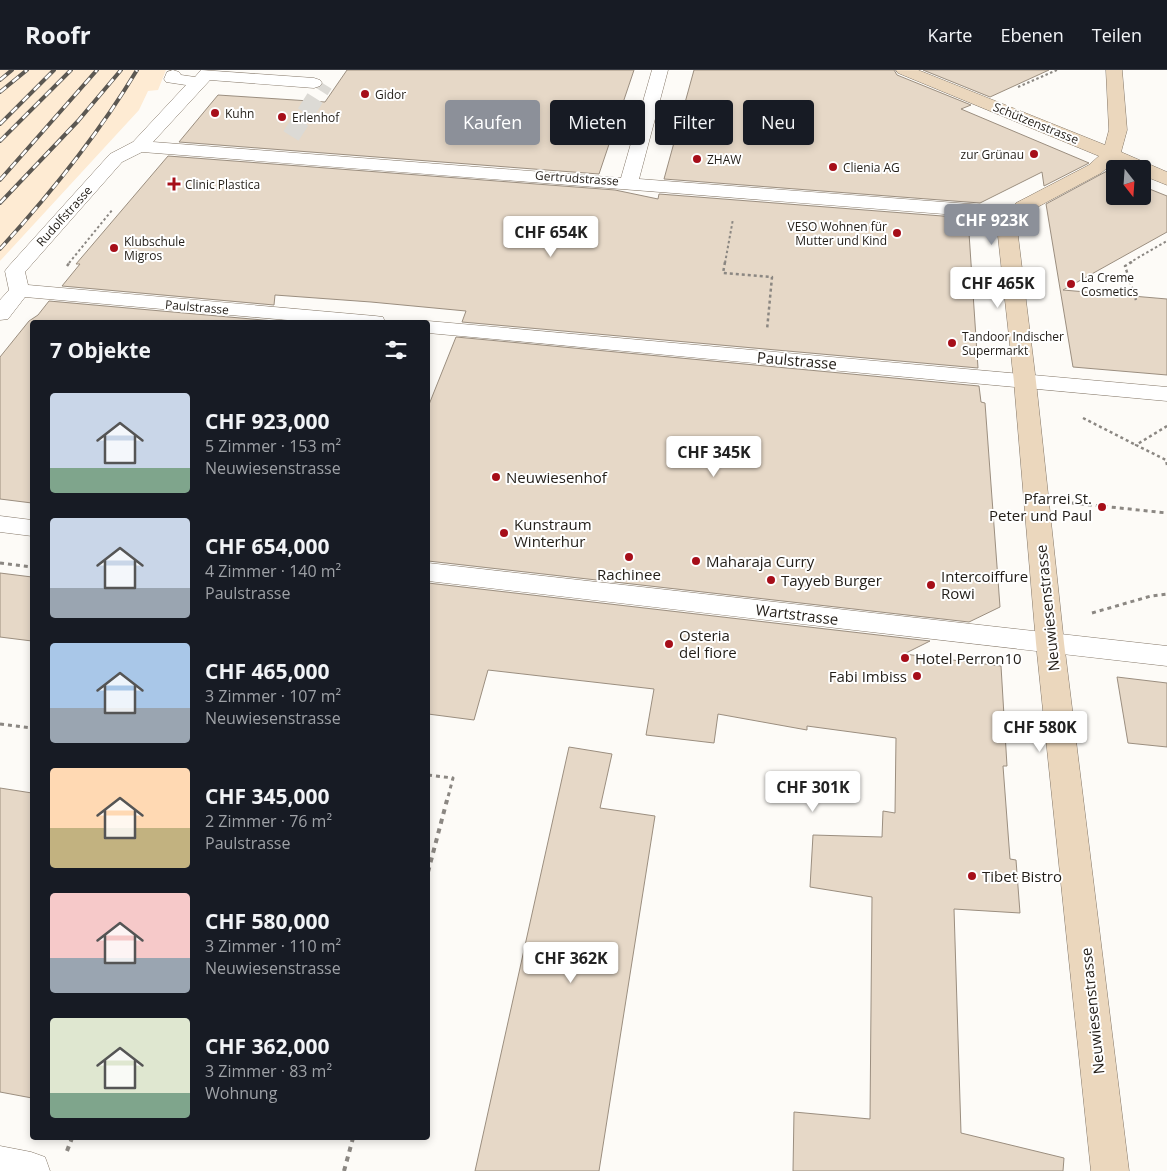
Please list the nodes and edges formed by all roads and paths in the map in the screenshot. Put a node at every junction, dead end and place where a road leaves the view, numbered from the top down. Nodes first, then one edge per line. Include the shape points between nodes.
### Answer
1 (660, 70) edge
2 (904, 70) edge
3 (1057, 70) edge
4 (1114, 70) edge
5 (173, 76) dead end
6 (205, 76) edge
7 (314, 83) dead end
8 (1014, 88) dead end
9 (139, 146) junction
10 (1110, 154) junction
11 (1167, 179) edge
12 (629, 182) junction
13 (738, 192) junction
14 (114, 208) dead end
15 (1014, 216) junction
16 (1167, 241) edge
17 (66, 268) dead end
18 (19, 290) junction
19 (1136, 300) dead end
20 (0, 314) edge
21 (353, 320) edge
22 (430, 327) edge
23 (767, 331) dead end
24 (1025, 382) junction
25 (1167, 394) edge
26 (1081, 417) dead end
27 (1167, 426) edge
28 (1136, 445) junction
29 (1167, 465) edge
30 (1072, 503) dead end
31 (1167, 513) edge
32 (0, 524) edge
33 (30, 528) edge
34 (0, 563) edge
35 (30, 567) edge
36 (430, 572) edge
37 (1167, 594) edge
38 (1092, 613) dead end
39 (1050, 643) junction
40 (1167, 656) edge
41 (0, 724) edge
42 (30, 728) edge
43 (430, 775) edge
44 (430, 865) edge
45 (353, 1140) edge
46 (0, 1166) edge
47 (31, 1171) edge
48 (344, 1171) edge
49 (1110, 1171) edge

1 - 12 street
2 - 10 main road, Schützenstrasse
3 - 8 path
4 - 10 main road via 1118,130
5 - 6 street via 172,79
6 - 7 street
6 - 9 street, Rudolfstrasse
9 - 12 street, Gertrudstrasse
9 - 18 street, Rudolfstrasse via 116,158 15,271
10 - 11 main road, Schützenstrasse
10 - 15 main road via 1095,169 1023,207
12 - 13 street, Gertrudstrasse
13 - 15 street, Gertrudstrasse
13 - 23 path via 724,273 772,277
14 - 17 path
15 - 24 main road, Neuwiesenstrasse via 1008,236
16 - 19 path via 1125,266
18 - 20 street
18 - 21 street, Paulstrasse
22 - 24 street, Paulstrasse
24 - 25 street, Paulstrasse
24 - 39 main road, Neuwiesenstrasse
26 - 28 path
27 - 28 path
28 - 29 path via 1166,460
30 - 31 path
32 - 33 street
34 - 35 path
36 - 39 street, Wartstrasse
37 - 38 path
39 - 40 street, Wartstrasse
39 - 49 main road, Neuwiesenstrasse
41 - 42 path
43 - 44 path via 454,778
45 - 48 path
46 - 47 street

